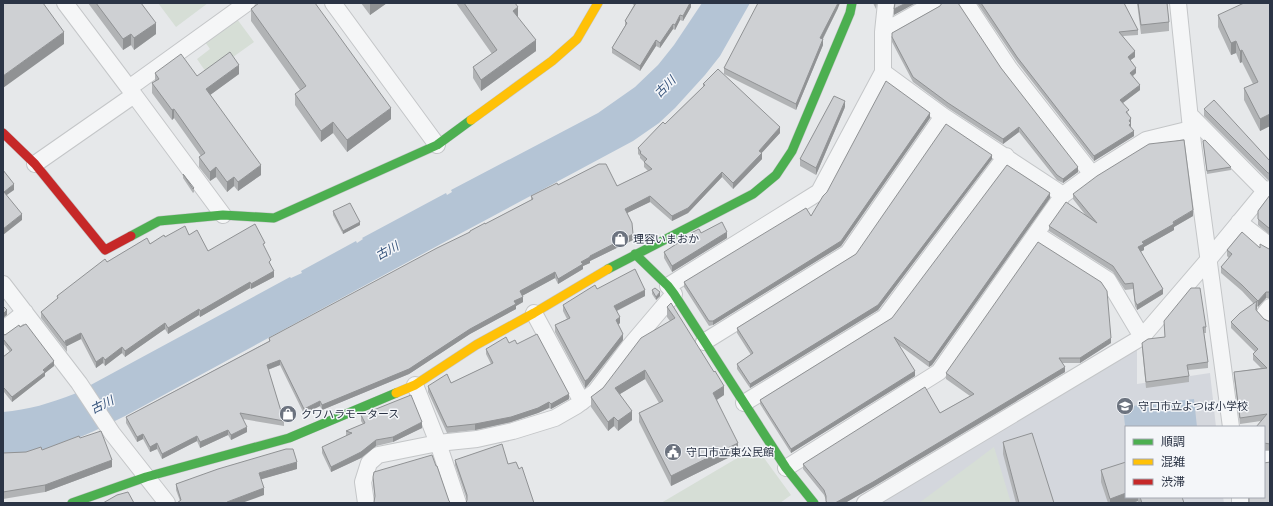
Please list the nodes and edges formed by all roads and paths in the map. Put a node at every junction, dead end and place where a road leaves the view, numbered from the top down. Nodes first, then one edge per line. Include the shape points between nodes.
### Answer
1 (65, 3) edge
2 (247, 3) edge
3 (333, 3) edge
4 (598, 3) edge
5 (852, 3) edge
6 (886, 3) edge
7 (935, 3) edge
8 (966, 3) edge
9 (1178, 3) edge
10 (883, 32) junction
11 (883, 72) junction
12 (132, 92) junction
13 (943, 116) junction
14 (1190, 122) junction
15 (3, 133) edge
16 (437, 146) junction
17 (1006, 156) junction
18 (35, 164) junction
19 (1092, 174) junction
20 (1267, 190) edge
21 (1063, 195) junction
22 (223, 215) junction
23 (1239, 222) junction
24 (1036, 234) junction
25 (1270, 246) edge
26 (635, 254) junction
27 (1209, 259) junction
28 (3, 284) edge
29 (671, 290) junction
30 (1270, 307) edge
31 (25, 312) junction
32 (534, 313) junction
33 (1270, 318) edge
34 (3, 330) edge
35 (1142, 337) junction
36 (704, 342) junction
37 (415, 385) junction
38 (582, 402) junction
39 (744, 403) junction
40 (1231, 426) edge
41 (438, 443) junction
42 (786, 468) junction
43 (146, 477) junction
44 (72, 503) edge
45 (168, 503) edge
46 (366, 503) edge
47 (458, 503) edge
48 (814, 503) edge
49 (865, 503) edge

1 - 12 street
2 - 12 street
3 - 16 street
4 - 16 street via 577,40
5 - 26 street via 792,151 776,176 753,194
6 - 10 street
7 - 10 street
8 - 19 street via 1009,68
9 - 14 street
10 - 11 street
11 - 13 street
11 - 29 street via 819,192
12 - 18 street
12 - 22 street
13 - 17 street
13 - 36 street via 848,253
14 - 19 street via 1146,140
14 - 20 street
14 - 27 street
15 - 18 street
16 - 22 street via 274,218
17 - 21 street
17 - 39 street via 885,317
18 - 22 street via 105,250 159,221
19 - 21 street
20 - 23 street
21 - 24 street
23 - 25 street
23 - 27 street
24 - 35 street via 1108,280
24 - 42 street via 939,372
26 - 29 street
26 - 32 street
27 - 35 street
27 - 40 street
28 - 31 street
29 - 36 street
29 - 38 street via 595,392
30 - 33 street via 1265,313
31 - 34 street
31 - 43 street
32 - 37 street via 476,345
32 - 38 street
35 - 49 street
36 - 39 street
37 - 41 street
37 - 43 street via 289,438
38 - 41 street via 555,418 513,431 477,439
39 - 42 street
41 - 46 street via 378,455 369,463 363,482
41 - 47 street
42 - 48 street
43 - 44 street
43 - 45 street

